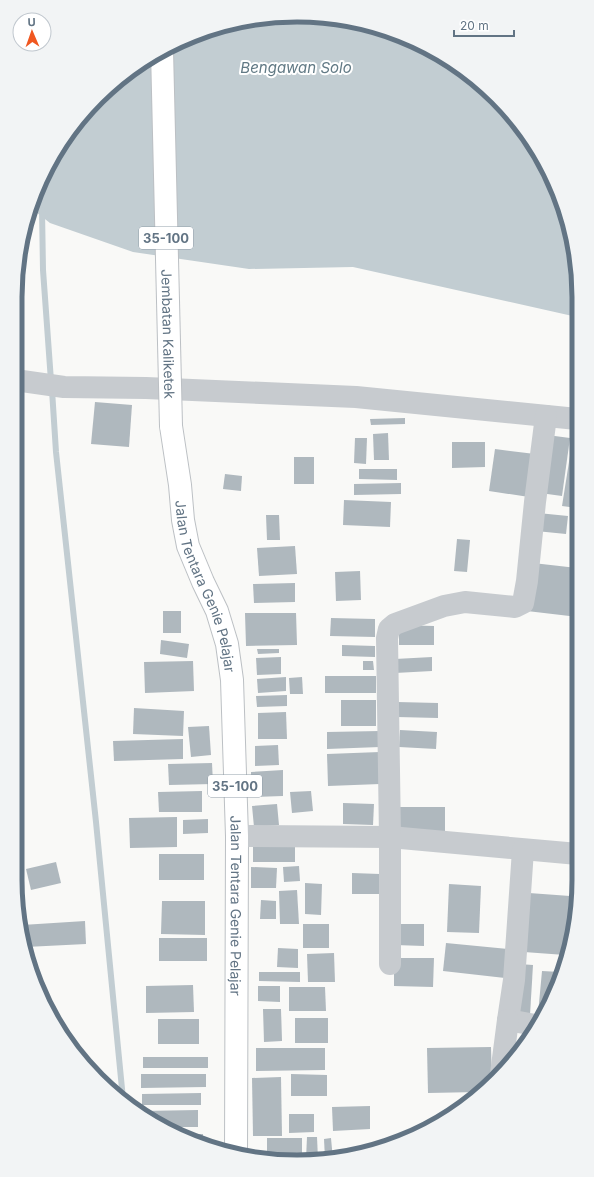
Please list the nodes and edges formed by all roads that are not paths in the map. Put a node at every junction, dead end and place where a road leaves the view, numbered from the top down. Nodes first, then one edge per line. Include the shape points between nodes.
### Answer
1 (162, 58) edge
2 (26, 381) edge
3 (546, 416) junction
4 (572, 419) edge
5 (171, 426) joint
6 (237, 836) junction
7 (390, 837) junction
8 (523, 850) junction
9 (572, 854) edge
10 (390, 964) dead end
11 (508, 1020) junction
12 (531, 1025) edge
13 (502, 1063) edge
14 (236, 1148) edge

1 - 5 main road, Jembatan Kaliketek / 35-100, bridge
2 - 3 street via 64,387 356,397
3 - 4 street
3 - 7 street via 523,603 515,607 465,602 444,606 395,624 389,630 387,638
5 - 6 main road, Jalan Tentara Genie Pelajar / 35-100 via 188,546 217,611 227,644 232,680
6 - 7 street
6 - 14 main road, Jalan Tentara Genie Pelajar / 35-100
7 - 8 street
7 - 10 street
8 - 9 street
8 - 11 street via 514,980
11 - 12 street
11 - 13 street

